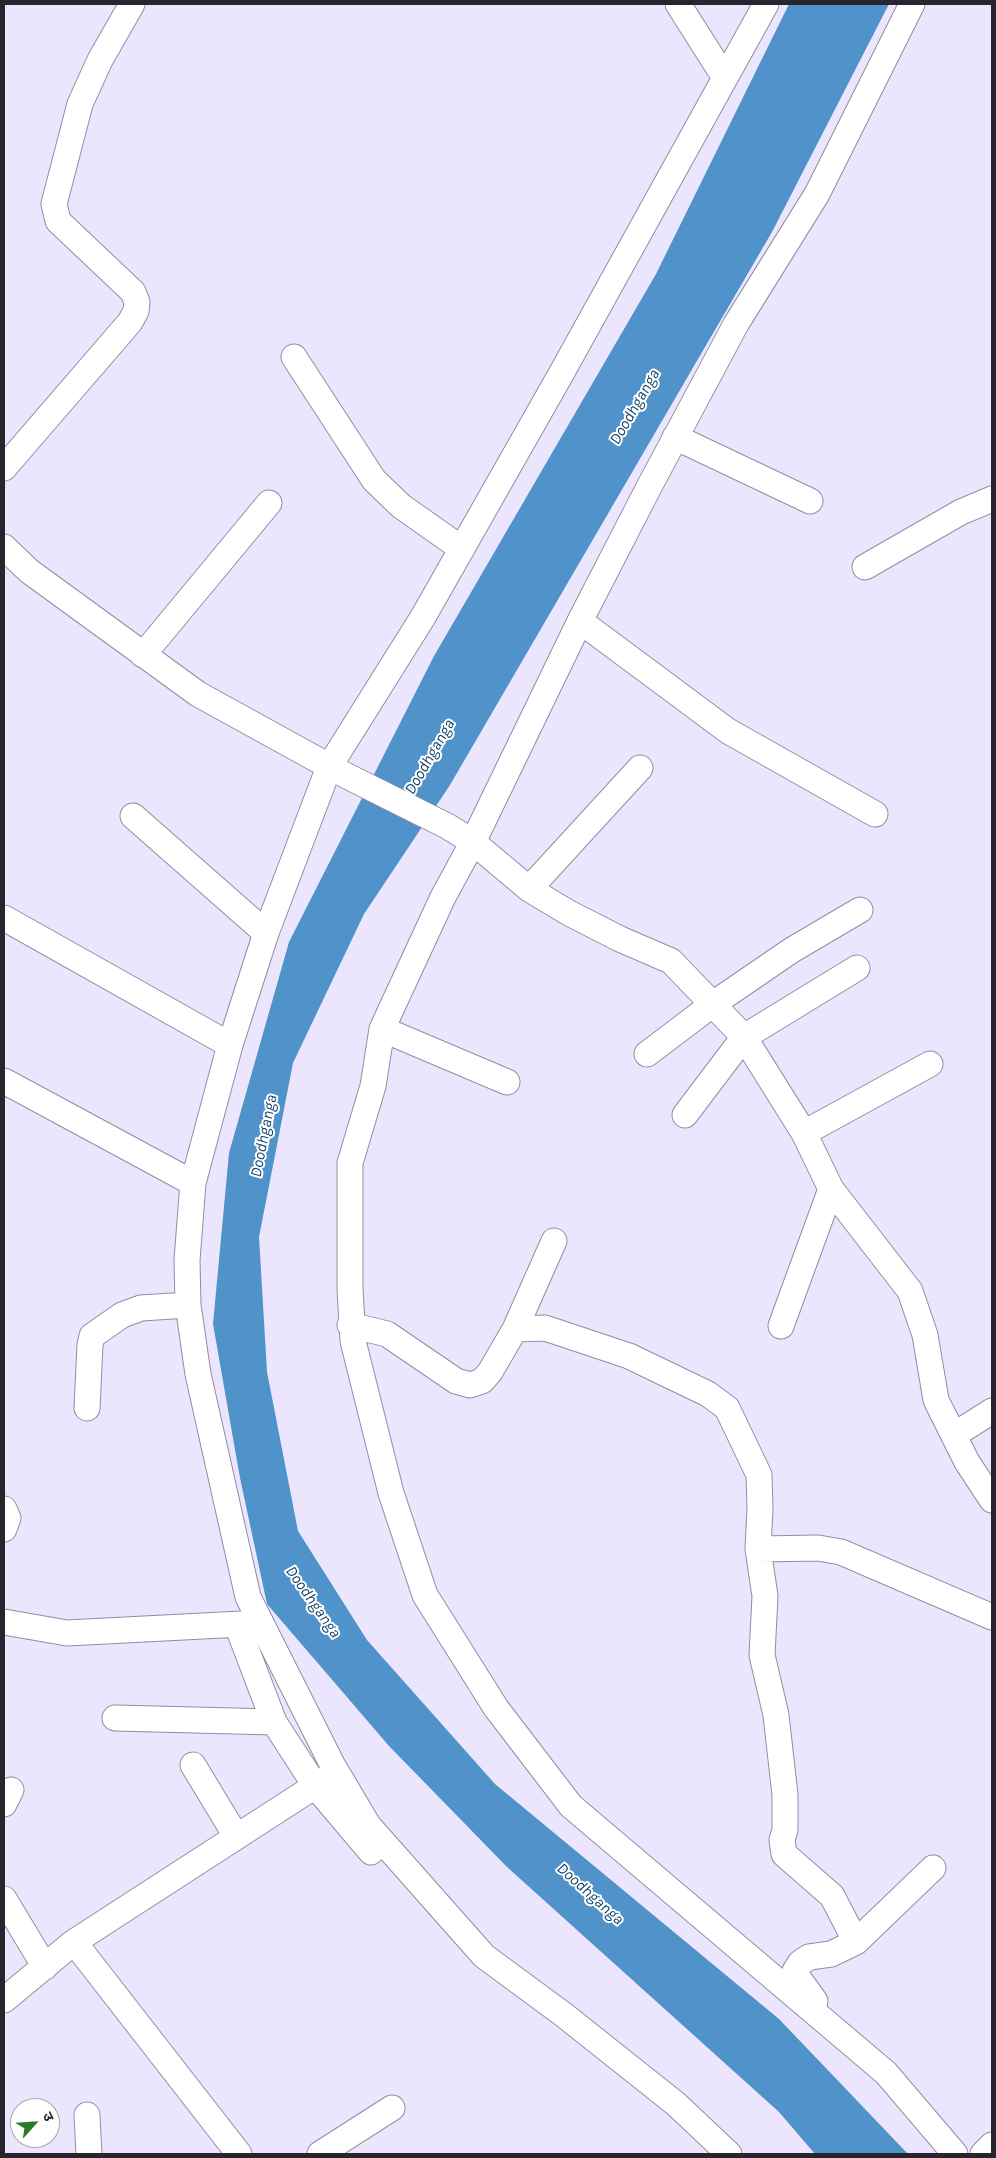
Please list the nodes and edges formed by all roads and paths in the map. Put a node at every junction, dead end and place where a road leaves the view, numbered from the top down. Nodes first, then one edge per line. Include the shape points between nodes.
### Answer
1 (132, 4) edge
2 (678, 4) edge
3 (766, 4) edge
4 (912, 4) edge
5 (725, 78) junction
6 (294, 357) dead end
7 (675, 437) junction
8 (4, 468) edge
9 (992, 499) edge
10 (810, 501) dead end
11 (269, 503) dead end
12 (4, 548) edge
13 (462, 549) junction
14 (865, 567) dead end
15 (580, 621) junction
16 (143, 655) junction
17 (640, 768) dead end
18 (337, 771) junction
19 (876, 814) dead end
20 (132, 816) dead end
21 (473, 842) junction
22 (529, 889) junction
23 (860, 910) dead end
24 (4, 918) edge
25 (266, 933) junction
26 (857, 968) dead end
27 (713, 1004) junction
28 (382, 1029) junction
29 (744, 1037) junction
30 (230, 1045) junction
31 (648, 1054) dead end
32 (930, 1064) dead end
33 (4, 1081) edge
34 (508, 1082) dead end
35 (685, 1115) dead end
36 (804, 1133) junction
37 (193, 1183) junction
38 (831, 1189) junction
39 (554, 1241) dead end
40 (188, 1305) junction
41 (350, 1325) junction
42 (781, 1326) dead end
43 (515, 1329) junction
44 (87, 1408) dead end
45 (992, 1411) edge
46 (954, 1435) junction
47 (992, 1500) edge
48 (4, 1509) edge
49 (4, 1529) edge
50 (758, 1549) junction
51 (992, 1618) edge
52 (4, 1622) edge
53 (249, 1624) junction
54 (115, 1718) dead end
55 (274, 1722) junction
56 (193, 1765) dead end
57 (336, 1771) junction
58 (316, 1787) junction
59 (236, 1836) junction
60 (933, 1868) dead end
61 (4, 1899) edge
62 (74, 1942) junction
63 (856, 1942) junction
64 (484, 1956) junction
65 (45, 1967) junction
66 (4, 2000) edge
67 (837, 2031) junction
68 (392, 2108) dead end
69 (87, 2115) dead end
70 (992, 2145) edge
71 (89, 2154) edge
72 (239, 2154) edge
73 (320, 2154) edge
74 (730, 2154) edge
75 (956, 2154) edge
76 (983, 2154) edge

1 - 8 street via 100,60 80,104 54,204 58,221 133,292 136,311
2 - 5 street
3 - 5 street
4 - 7 street via 817,194 736,324
5 - 13 street
6 - 13 street via 374,480 401,506
7 - 10 street
7 - 15 street
9 - 14 street via 961,512
11 - 16 street
12 - 16 street via 29,571
13 - 18 street
15 - 19 street via 728,731
15 - 21 street
16 - 18 street via 198,694
17 - 22 street
18 - 21 street
18 - 25 street
20 - 25 street
21 - 22 street
21 - 28 street via 443,897
22 - 27 street via 620,939 671,960
23 - 27 street via 792,950
24 - 30 street
25 - 30 street
26 - 29 street
27 - 29 street
27 - 31 street
28 - 34 street
28 - 41 street via 374,1086 350,1163
29 - 35 street
29 - 36 street
30 - 37 street
32 - 36 street
33 - 37 street
36 - 38 street
37 - 40 street via 186,1260
38 - 42 street
38 - 46 street via 910,1291 925,1335 936,1400
39 - 43 street
40 - 44 street via 141,1308 92,1336
40 - 53 street via 198,1374 248,1597
41 - 43 street via 387,1334 456,1381 470,1385 482,1381 490,1372
41 - 67 street via 391,1494 425,1594 496,1708 571,1806
43 - 50 street via 545,1328 630,1356 708,1394 727,1408 759,1475
45 - 46 street
46 - 47 street
48 - 49 street via 8,1518
50 - 51 street via 818,1548 841,1552
50 - 63 street via 764,1596 762,1655 776,1715 785,1795 784,1854 832,1896
52 - 53 street via 67,1633
53 - 55 street
53 - 57 street
54 - 55 street
55 - 58 street
56 - 59 street
57 - 58 street
57 - 64 street via 368,1825
58 - 59 street
58 - 64 street via 403,1890 451,1937
59 - 62 street
60 - 63 street
61 - 65 street
62 - 65 street
62 - 72 street
63 - 67 street via 831,1954 804,1959 796,1971 798,1979
64 - 74 street via 676,2104
65 - 66 street
67 - 75 street via 886,2073
68 - 73 street
69 - 71 street
70 - 76 street

